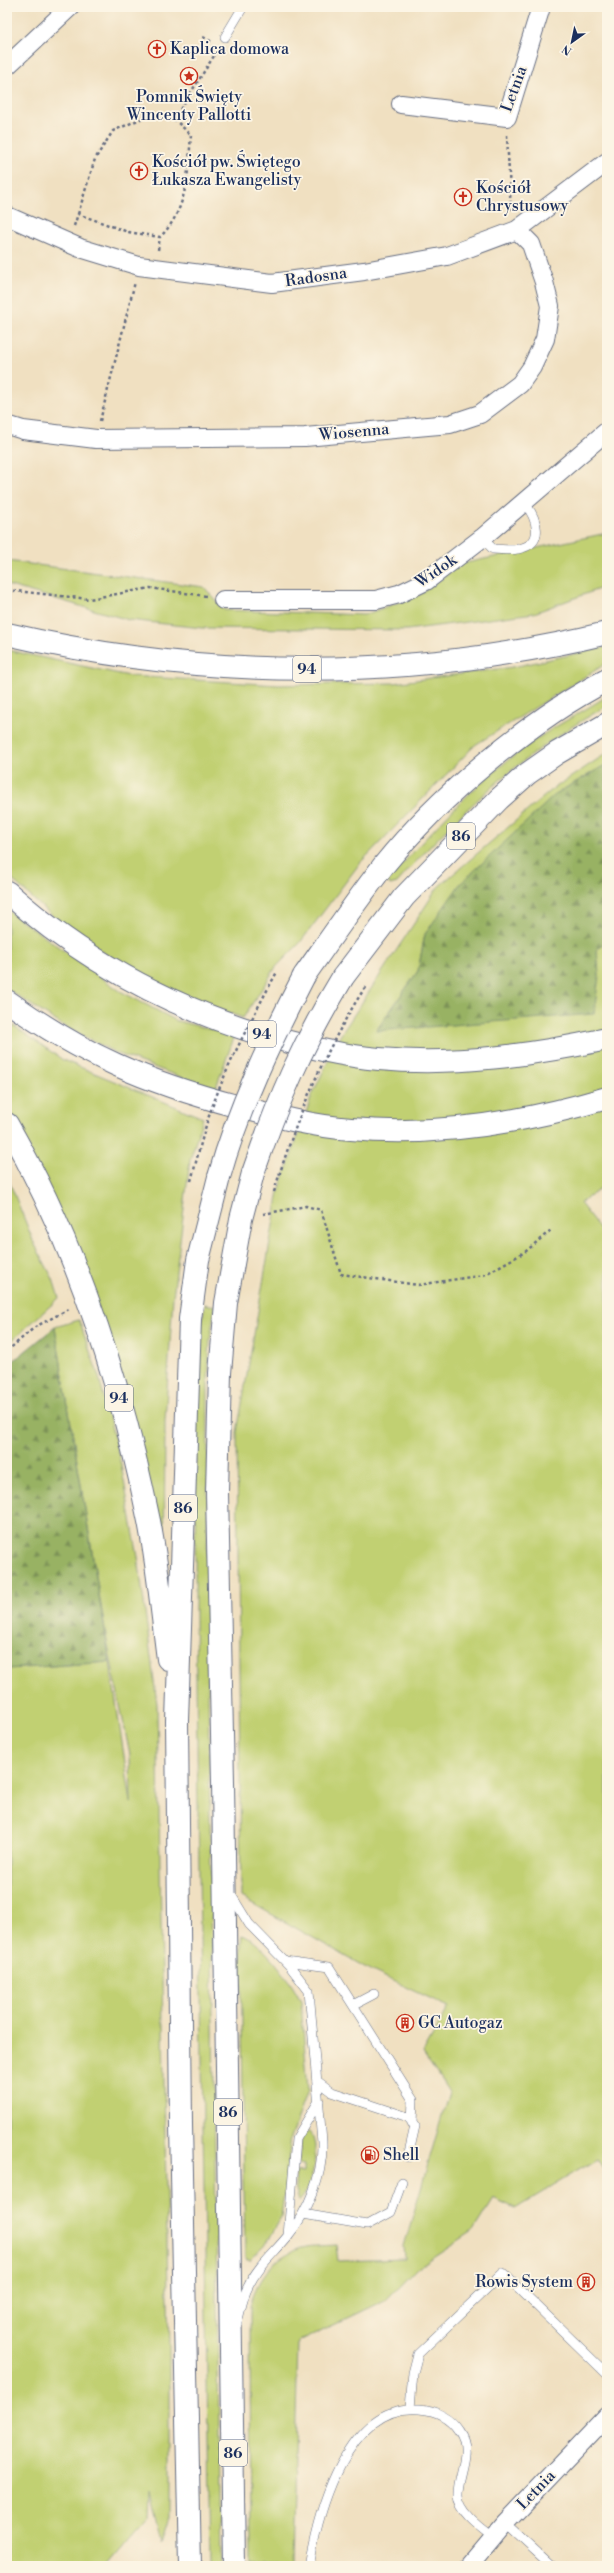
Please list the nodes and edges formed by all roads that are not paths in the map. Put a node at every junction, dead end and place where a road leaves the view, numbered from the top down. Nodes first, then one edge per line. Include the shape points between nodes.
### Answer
1 (70, 7) edge
2 (243, 7) edge
3 (541, 7) edge
4 (225, 37) dead end
5 (7, 66) edge
6 (401, 104) dead end
7 (607, 162) edge
8 (7, 216) edge
9 (517, 230) junction
10 (7, 425) edge
11 (607, 431) edge
12 (524, 502) junction
13 (482, 538) junction
14 (223, 600) road end
15 (607, 633) edge
16 (7, 634) edge
17 (607, 680) edge
18 (607, 724) edge
19 (7, 892) edge
20 (7, 1002) edge
21 (607, 1039) edge
22 (607, 1098) edge
23 (7, 1124) edge
24 (177, 1722) junction
25 (224, 1884) junction
26 (285, 1961) junction
27 (374, 1994) dead end
28 (353, 2005) junction
29 (317, 2081) junction
30 (319, 2101) junction
31 (412, 2123) junction
32 (408, 2157) dead end
33 (402, 2182) dead end
34 (303, 2214) junction
35 (288, 2237) junction
36 (232, 2339) junction
37 (607, 2374) edge
38 (410, 2408) junction
39 (607, 2416) edge
40 (505, 2523) junction
41 (492, 2537) junction
42 (190, 2566) edge
43 (234, 2566) edge
44 (309, 2566) edge
45 (469, 2566) edge
46 (552, 2566) edge

1 - 5 street
2 - 4 lane
3 - 6 street, Letnia via 507,118
7 - 9 street, Radosna
8 - 9 street, Radosna via 80,248 139,266 272,283 364,271 447,256
9 - 10 street, Wiosenna via 531,244 544,282 550,306 545,339 532,367 520,384 480,414 450,424 305,437 96,440 23,430
11 - 12 street, Widok
12 - 13 street, Widok
12 - 13 lane via 534,516 538,530 532,542 519,549 493,549
13 - 14 street, Widok via 426,581 399,594 376,600
15 - 16 main road, 94 via 544,648 444,663 377,668 273,670 149,660
17 - 24 main road, 86, bridge via 541,720 476,772 384,865 304,976 264,1054 233,1129 198,1260 190,1319
18 - 25 main road, 86, bridge via 527,774 499,799 404,897 343,977 314,1025 289,1076 253,1173 226,1303 220,1373 217,1492
19 - 21 main road, 94 via 77,946 154,993 217,1020 302,1046 379,1059 453,1061 554,1050
20 - 22 main road via 47,1030 82,1050 147,1079 275,1117 318,1125 397,1130 494,1124 563,1111
23 - 24 main road, 94 via 28,1161 87,1297 127,1425 149,1522
24 - 42 main road, 86 via 181,2133
25 - 26 lane via 249,1924
25 - 36 main road, 86
26 - 28 lane via 329,1967
26 - 29 lane via 309,1991
27 - 28 lane
28 - 31 lane via 413,2100
29 - 30 lane
29 - 31 lane via 332,2092 386,2108 408,2117
30 - 34 lane via 323,2162
30 - 35 lane via 296,2139
31 - 32 lane via 415,2126
33 - 34 lane via 391,2212 367,2225
34 - 35 lane
35 - 36 lane via 266,2260 248,2287
36 - 43 main road, 86
37 - 38 lane via 503,2272 418,2354 410,2386
38 - 41 lane via 437,2412 460,2431 465,2456 458,2497 467,2514
38 - 44 lane via 392,2412 377,2420 348,2453 322,2505
39 - 40 street, Letnia
40 - 41 street, Letnia
40 - 46 lane
41 - 45 street, Letnia

